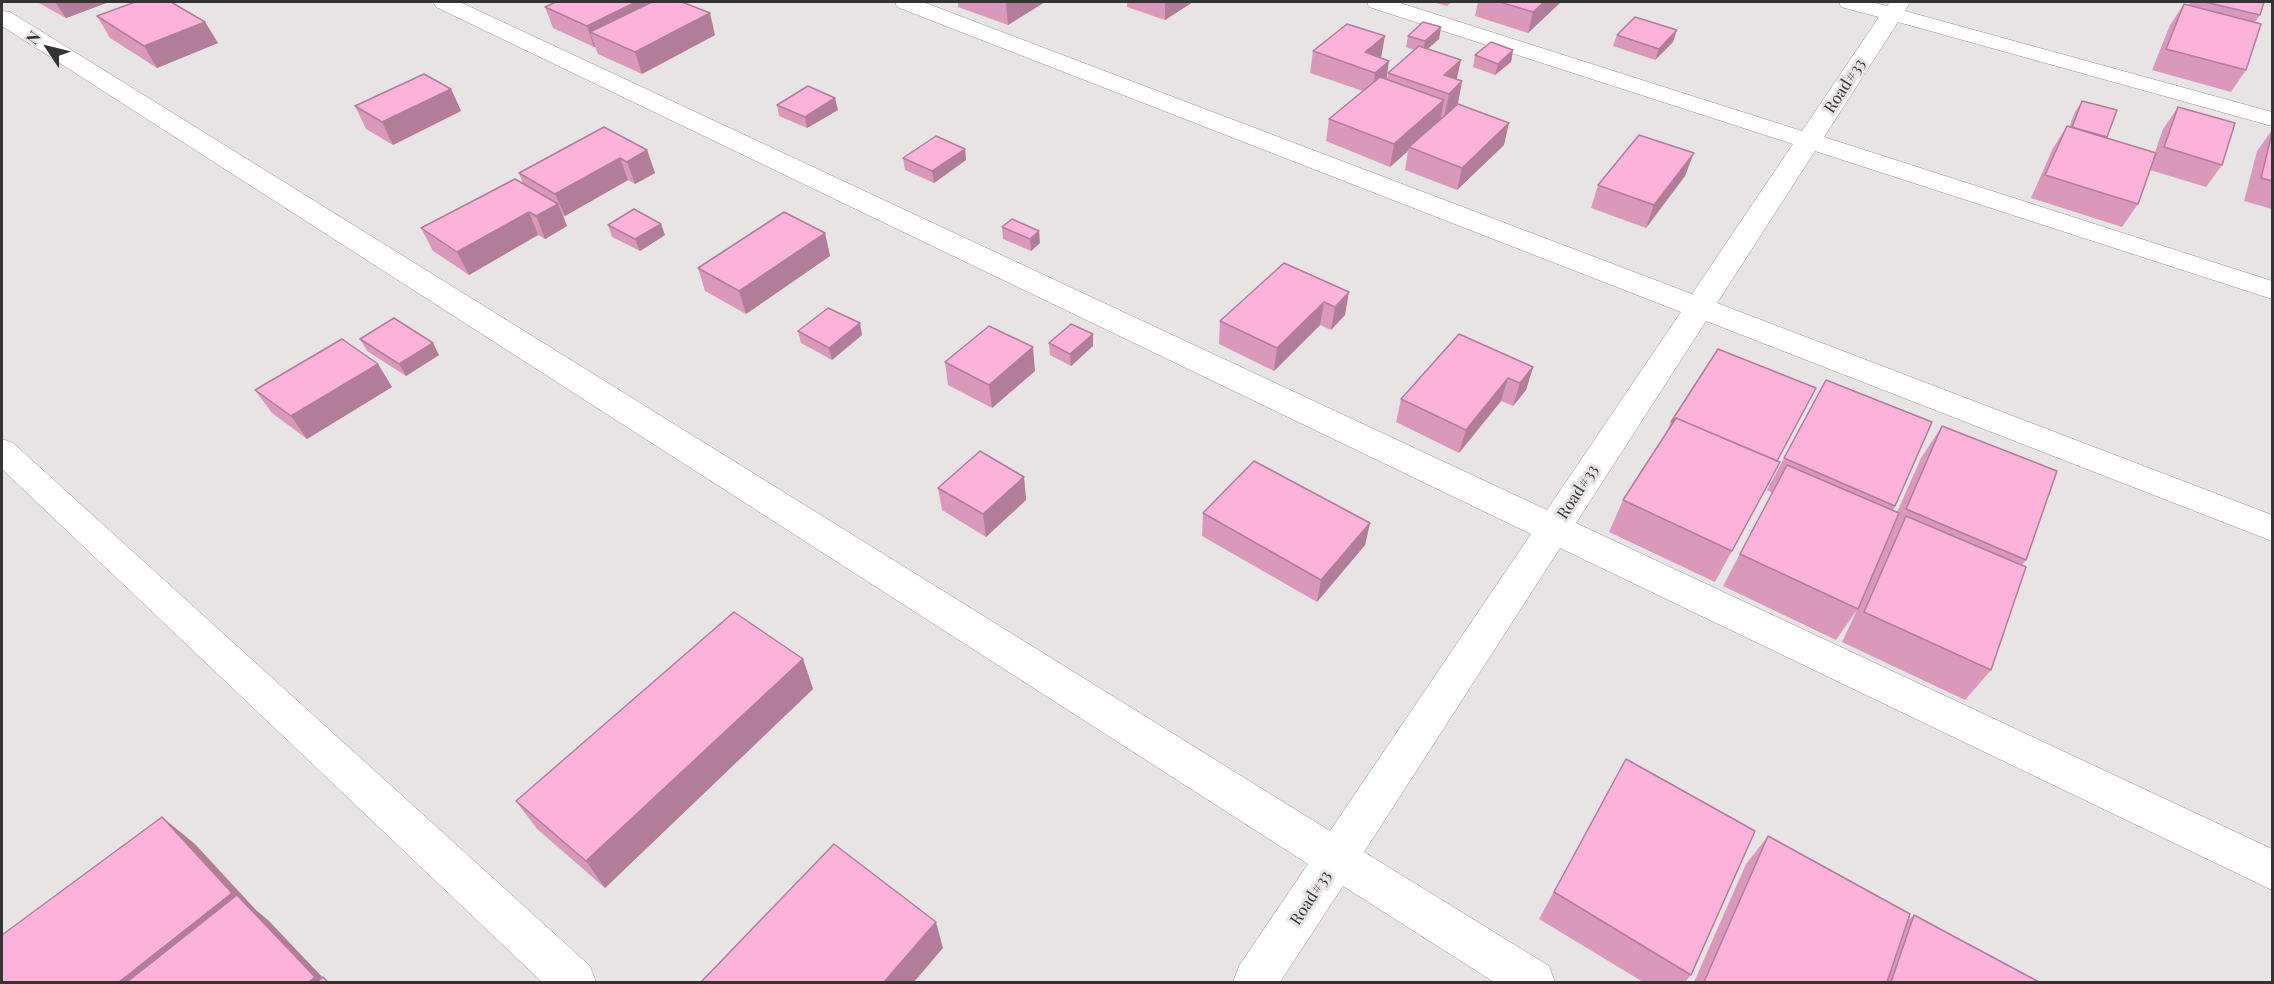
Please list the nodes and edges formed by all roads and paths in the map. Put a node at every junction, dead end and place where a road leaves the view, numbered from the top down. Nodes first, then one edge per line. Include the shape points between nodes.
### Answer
1 (444, 2) edge
2 (905, 2) edge
3 (1377, 2) edge
4 (1849, 2) edge
5 (1896, 7) edge
6 (2, 17) edge
7 (2272, 119) edge
8 (1809, 141) junction
9 (2272, 290) edge
10 (1698, 308) junction
11 (2, 451) edge
12 (2272, 528) edge
13 (1553, 530) junction
14 (1336, 859) junction
15 (2272, 870) edge
16 (574, 982) edge
17 (1255, 982) edge
18 (1533, 982) edge

1 - 13 street
2 - 10 street
3 - 8 street
4 - 5 street
5 - 7 street
5 - 8 street, Road#33
6 - 14 street
8 - 9 street
8 - 10 street, Road#33
10 - 12 street
10 - 13 street, Road#33
11 - 16 street
13 - 14 street, Road#33
13 - 15 street
14 - 17 street, Road#33
14 - 18 street

